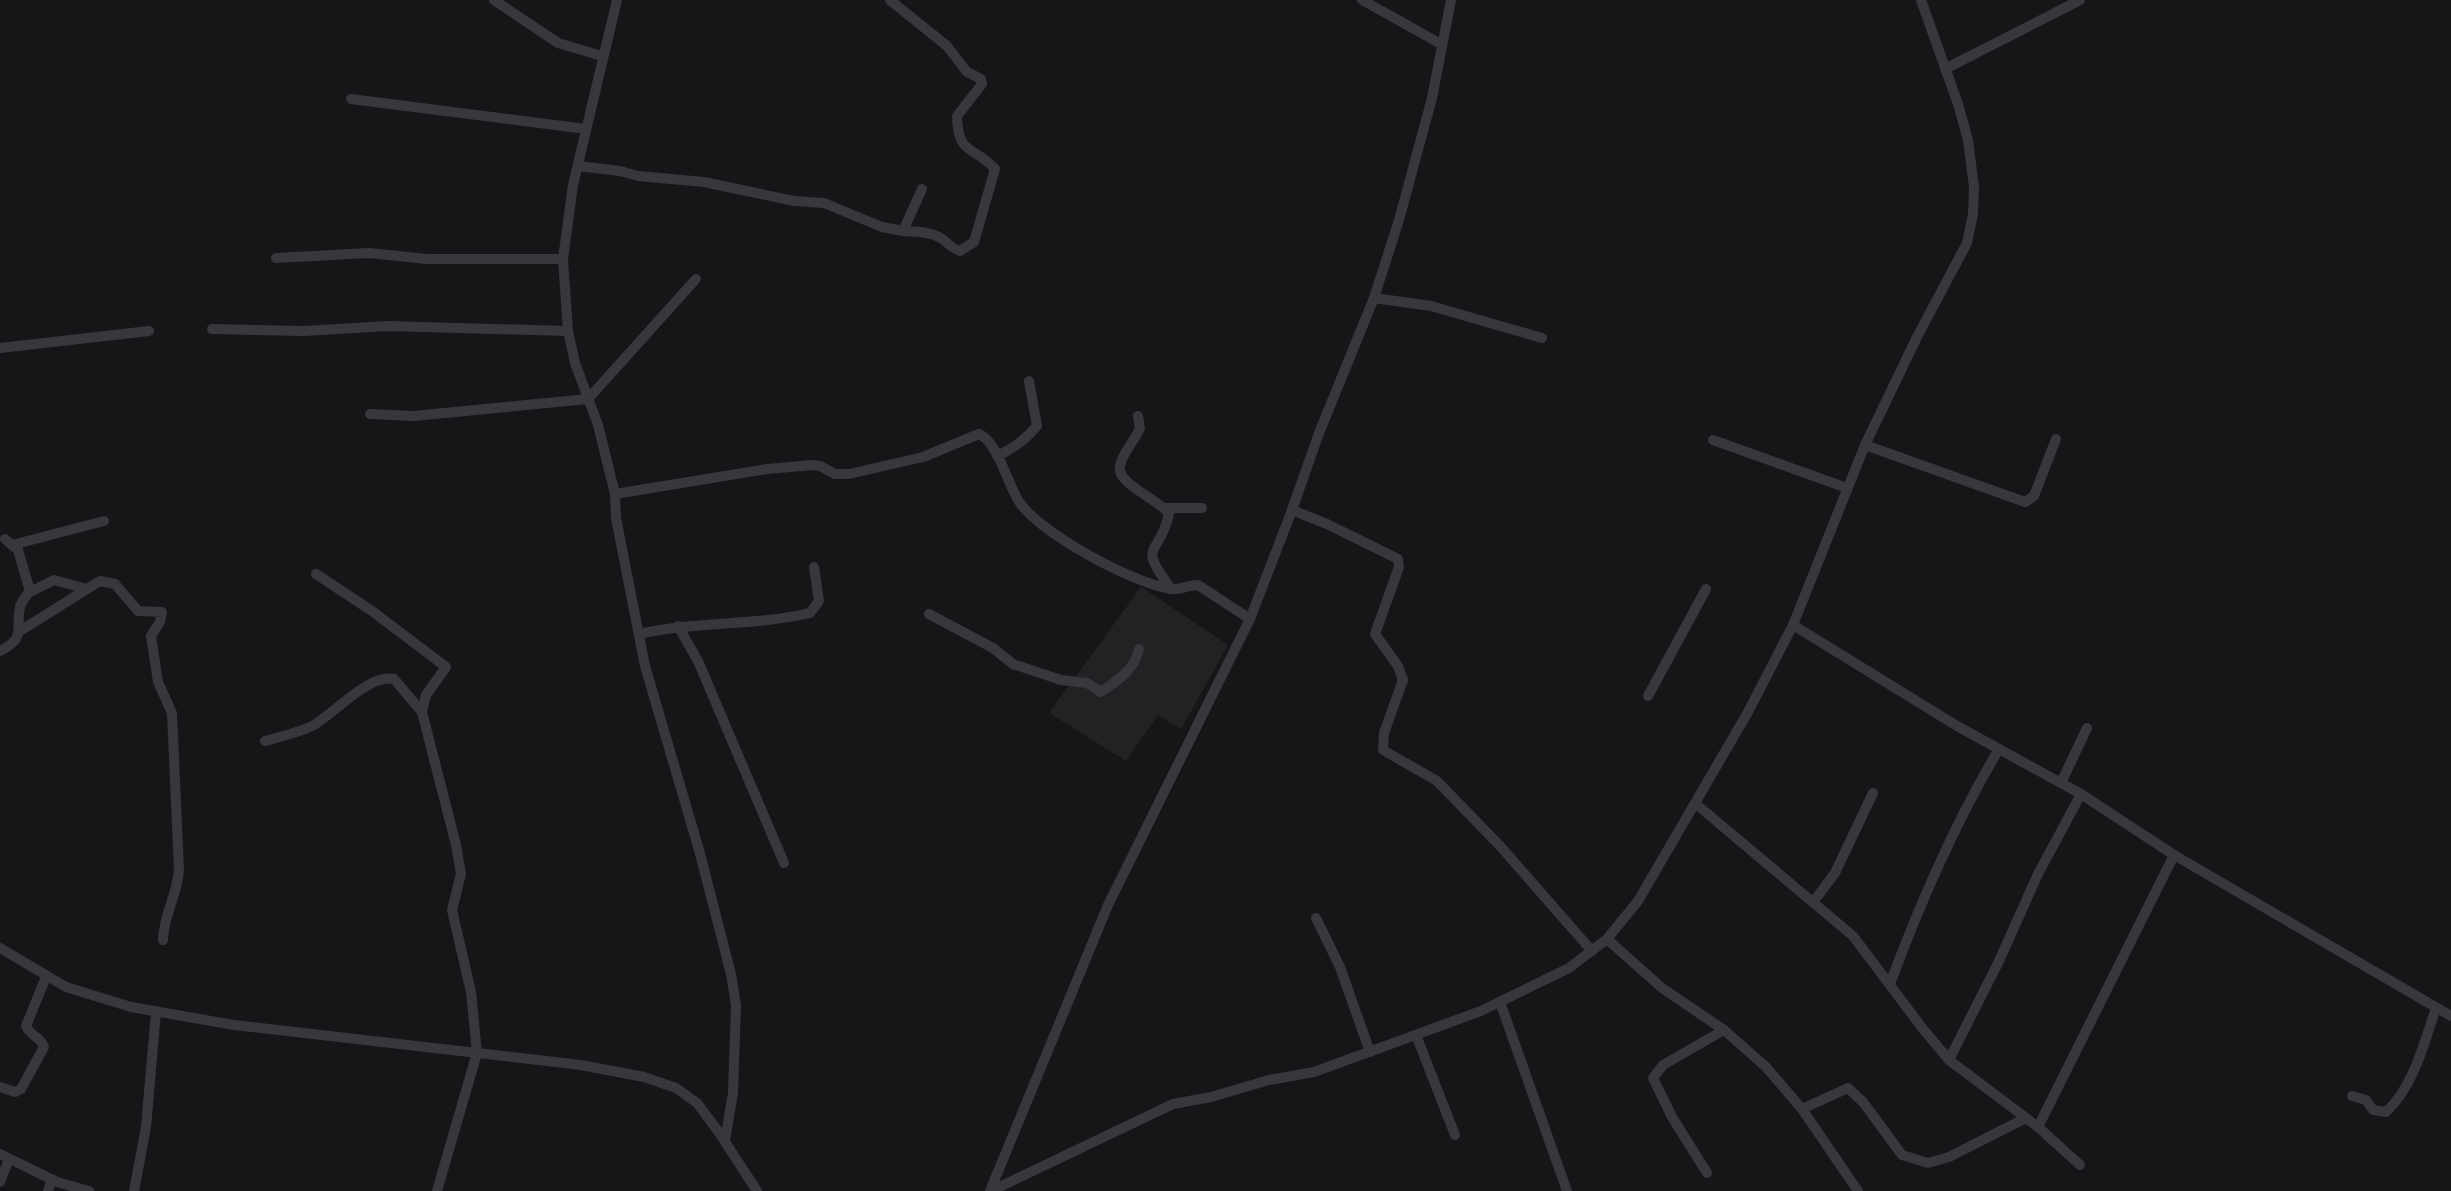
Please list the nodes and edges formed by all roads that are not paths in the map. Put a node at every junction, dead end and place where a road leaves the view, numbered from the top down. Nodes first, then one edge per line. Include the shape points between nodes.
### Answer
1 (494, 0) edge
2 (617, 0) edge
3 (890, 0) edge
4 (1362, 0) edge
5 (1451, 0) edge
6 (1921, 0) edge
7 (2079, 0) edge
8 (1442, 44) junction
9 (602, 56) junction
10 (1945, 69) junction
11 (351, 99) dead end
12 (586, 129) junction
13 (578, 166) junction
14 (922, 189) dead end
15 (903, 231) junction
16 (276, 258) dead end
17 (563, 259) junction
18 (696, 279) dead end
19 (1374, 298) junction
20 (212, 329) dead end
21 (149, 331) dead end
22 (568, 331) junction
23 (1542, 338) dead end
24 (0, 348) edge
25 (1029, 381) dead end
26 (588, 399) junction
27 (370, 414) dead end
28 (1138, 416) dead end
29 (2056, 439) dead end
30 (1713, 440) dead end
31 (1865, 445) junction
32 (997, 456) junction
33 (1847, 488) junction
34 (615, 494) junction
35 (1166, 508) junction
36 (1202, 508) dead end
37 (1292, 510) junction
38 (104, 521) dead end
39 (1151, 559) junction
40 (814, 567) dead end
41 (315, 574) dead end
42 (1136, 578) junction
43 (87, 588) junction
44 (1171, 589) junction
45 (1706, 589) dead end
46 (28, 593) junction
47 (929, 614) dead end
48 (1250, 619) junction
49 (1793, 625) junction
50 (678, 626) junction
51 (20, 631) junction
52 (640, 634) junction
53 (1139, 649) dead end
54 (0, 651) edge
55 (1648, 696) dead end
56 (422, 712) junction
57 (2087, 728) dead end
58 (265, 741) dead end
59 (1999, 749) junction
60 (2061, 783) junction
61 (1873, 793) dead end
62 (2081, 794) junction
63 (1696, 804) junction
64 (2174, 855) junction
65 (784, 863) dead end
66 (1814, 901) junction
67 (1316, 918) dead end
68 (1607, 939) junction
69 (164, 940) dead end
70 (0, 948) edge
71 (1592, 951) junction
72 (46, 977) junction
73 (1890, 984) junction
74 (1500, 1002) junction
75 (2436, 1008) junction
76 (156, 1012) junction
77 (2451, 1016) edge
78 (1724, 1030) junction
79 (1416, 1035) junction
80 (1370, 1052) junction
81 (477, 1053) junction
82 (1949, 1060) junction
83 (0, 1087) edge
84 (2352, 1096) dead end
85 (1803, 1109) junction
86 (2024, 1119) junction
87 (2038, 1127) junction
88 (1455, 1135) dead end
89 (724, 1140) junction
90 (5, 1156) edge
91 (2080, 1165) dead end
92 (1707, 1173) dead end
93 (52, 1179) junction
94 (0, 1182) edge
95 (48, 1191) edge
96 (89, 1191) edge
97 (134, 1191) edge
98 (437, 1191) edge
99 (757, 1191) edge
100 (990, 1191) edge
101 (1567, 1191) edge
102 (1858, 1191) edge

1 - 9 street via 558,43
2 - 9 street
3 - 15 street via 947,46 966,72 981,79 982,84 957,116 957,136 969,151 995,169 974,242 960,251 940,237
4 - 8 street
5 - 8 street
6 - 10 street
7 - 10 street
8 - 19 street via 1432,98
9 - 12 street
10 - 31 street via 1968,140 1974,187 1967,243
11 - 12 street
12 - 13 street
13 - 15 street via 824,203 882,227
13 - 17 street
14 - 15 street
16 - 17 street via 369,253 427,259
17 - 22 street
18 - 26 street
19 - 23 street via 1431,306
19 - 37 street via 1318,433
20 - 22 street via 304,331 387,326
21 - 24 street
22 - 26 street
25 - 32 street via 1037,426 1009,451
26 - 27 street via 414,416
26 - 34 street
28 - 35 street via 1140,428 1125,452 1120,474
29 - 31 street via 2034,496 2025,502
30 - 33 street
31 - 33 street
32 - 34 street via 985,436 979,434 916,459 849,474 835,474 813,465
32 - 42 street via 1018,501 1035,520 1111,568
33 - 49 street
34 - 52 street via 616,518
35 - 36 street
35 - 39 street via 1167,524
37 - 48 street
37 - 71 street via 1398,559 1399,567 1375,634 1403,680 1384,732 1383,750 1437,781
38 - 46 street via 9,542 18,550
39 - 42 street
39 - 44 street
40 - 50 street via 819,601 810,613
41 - 56 street via 446,667 426,695
42 - 44 street
43 - 46 street via 54,580
43 - 51 street
43 - 69 street via 100,581 115,585 138,611 162,612 151,636 158,682 172,713 179,870 177,889 167,909
44 - 48 street via 1198,585
45 - 55 street
46 - 51 street via 20,606
47 - 53 street via 993,648 1013,664 1060,680 1087,683 1101,692 1136,663
48 - 100 street via 1108,905
49 - 59 street
49 - 63 street
50 - 52 street
50 - 65 street via 698,661
51 - 54 street via 15,643
52 - 89 street via 648,678 731,974 736,1005 734,1085
56 - 58 street via 394,679 386,677 310,726
56 - 81 street via 461,874 452,910 471,992
57 - 60 street
59 - 60 street
59 - 73 street via 1933,879
60 - 62 street
61 - 66 street via 1835,873
62 - 64 street
62 - 82 street
63 - 66 street
63 - 68 street via 1638,901
64 - 75 street
64 - 87 street
66 - 73 street via 1853,936
67 - 80 street via 1340,967
68 - 71 street
68 - 78 street via 1662,988
70 - 72 street
71 - 74 street via 1569,968
72 - 76 street via 104,1000
72 - 83 street via 26,1026 44,1047 21,1089 15,1092
73 - 82 street
74 - 79 street
74 - 101 street
75 - 77 street
75 - 84 street via 2398,1101 2386,1112 2373,1110 2366,1100
76 - 81 street via 234,1025
76 - 97 street via 146,1127
78 - 85 street
78 - 92 street via 1663,1065 1653,1078
79 - 80 street
79 - 88 street
80 - 100 street via 1314,1072 1173,1104
81 - 89 street via 581,1065 644,1077 676,1088 697,1103
81 - 98 street
82 - 86 street
85 - 86 street via 1848,1088 1871,1111 1902,1155 1928,1163 1949,1157
85 - 102 street
86 - 87 street
87 - 91 street
89 - 99 street
90 - 93 street
90 - 94 street
93 - 95 street
93 - 96 street

